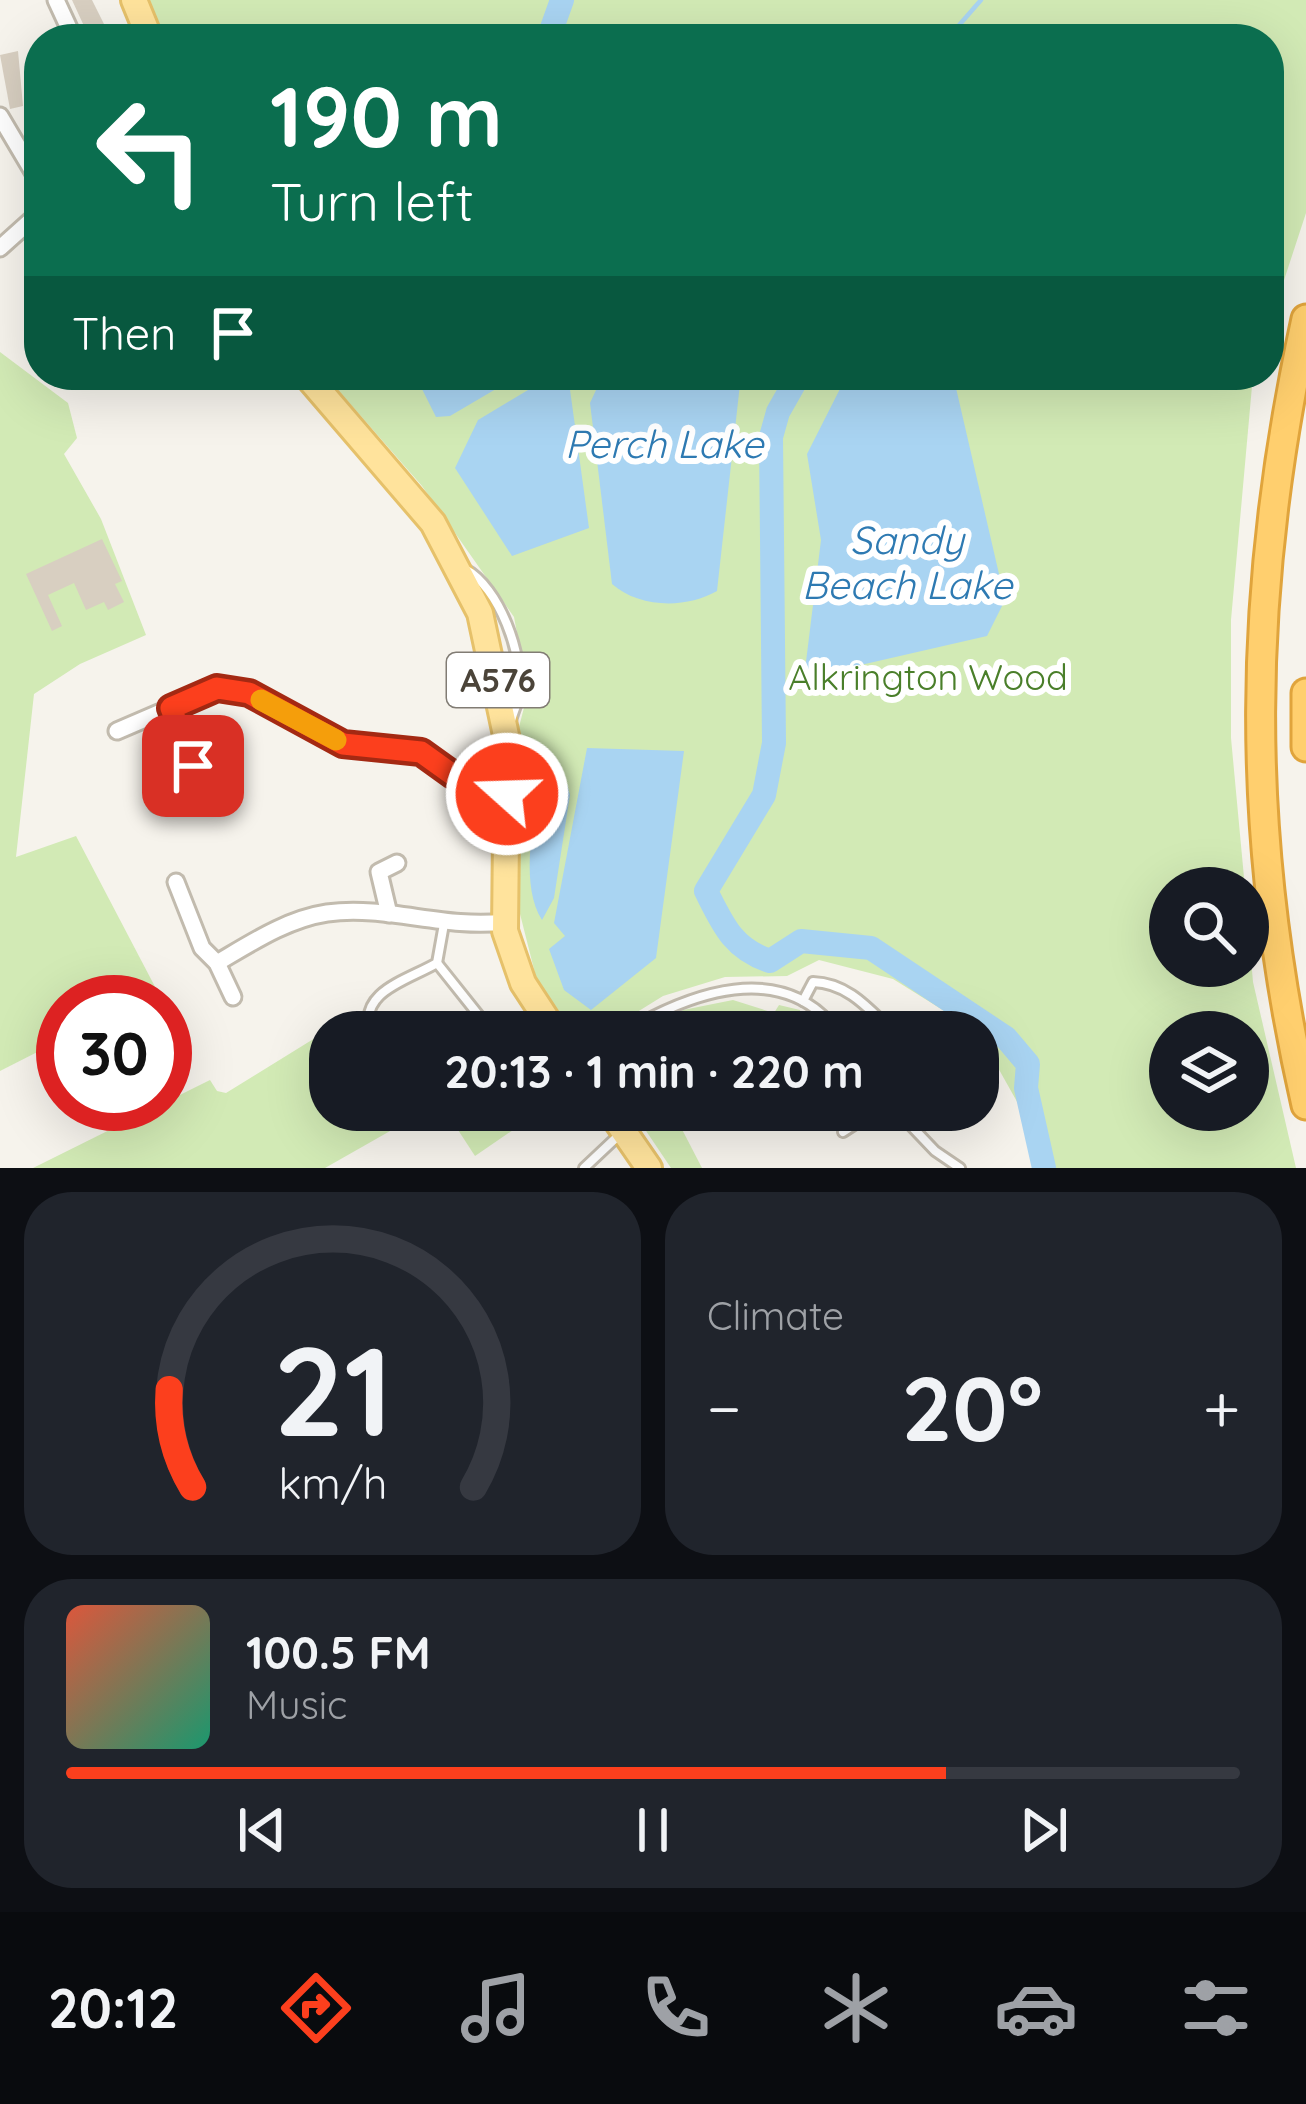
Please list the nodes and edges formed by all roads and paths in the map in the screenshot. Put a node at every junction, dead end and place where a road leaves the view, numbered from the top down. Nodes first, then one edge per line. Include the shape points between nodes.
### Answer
1 (0, 116) edge
2 (24, 157) edge
3 (24, 226) edge
4 (0, 248) edge
5 (1306, 319) edge
6 (320, 390) edge
7 (1306, 693) edge
8 (171, 708) junction
9 (117, 731) dead end
10 (1306, 747) edge
11 (507, 794) junction
12 (158, 804) dead end
13 (397, 863) dead end
14 (176, 882) dead end
15 (388, 914) junction
16 (504, 922) junction
17 (444, 924) junction
18 (217, 963) junction
19 (437, 963) junction
20 (233, 997) dead end
21 (803, 1001) junction
22 (366, 1011) edge
23 (475, 1011) edge
24 (542, 1011) edge
25 (664, 1011) edge
26 (816, 1011) edge
27 (871, 1011) edge
28 (1306, 1105) edge
29 (609, 1131) edge
30 (623, 1131) edge
31 (916, 1131) edge
32 (584, 1168) edge
33 (649, 1168) edge
34 (960, 1168) edge

1 - 2 street
3 - 4 street
5 - 28 highway via 1265,554 1257,745 1276,960
6 - 11 main road, A576 via 433,523 458,566 493,656
7 - 10 highway
8 - 9 street
8 - 11 street via 217,688 249,693 343,744 421,752 453,775
8 - 12 street via 193,766 192,788
11 - 16 main road, A576
13 - 15 street via 379,872
14 - 18 street via 203,949
15 - 17 street
15 - 18 street via 307,917
16 - 17 street
16 - 24 main road, A576 via 516,968
17 - 19 lane
18 - 20 street
19 - 22 lane via 371,1000
19 - 23 lane
21 - 25 lane via 737,989 693,996
21 - 26 lane
21 - 27 lane via 813,982 826,982
29 - 32 lane
30 - 33 main road
31 - 34 lane

